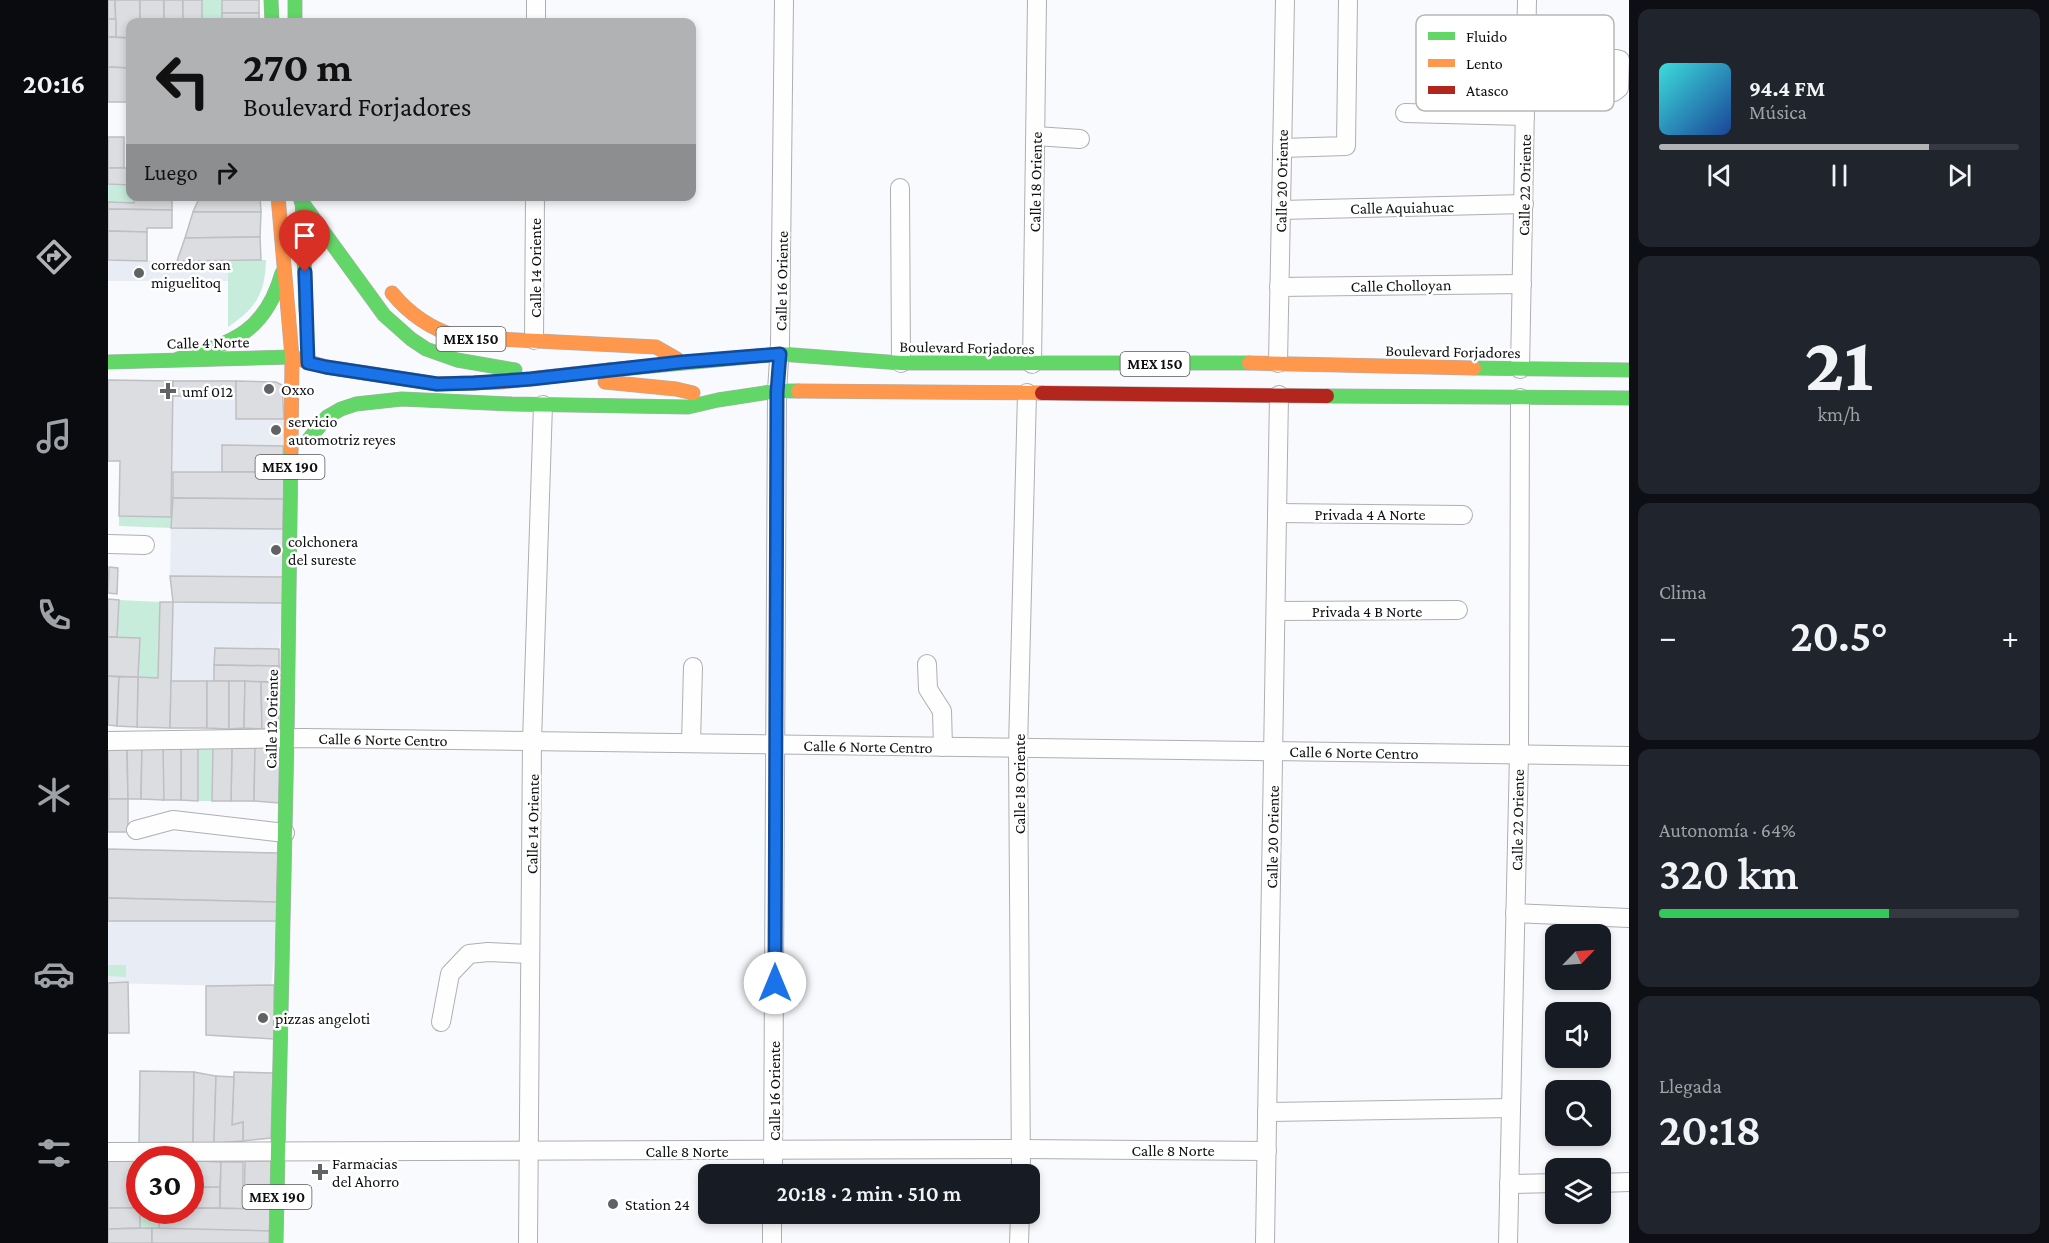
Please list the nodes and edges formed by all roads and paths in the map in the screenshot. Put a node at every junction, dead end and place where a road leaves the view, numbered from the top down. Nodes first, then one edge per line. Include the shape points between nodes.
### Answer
1 (272, 0) edge
2 (295, 0) edge
3 (536, 0) edge
4 (784, 0) edge
5 (1037, 0) edge
6 (1284, 0) edge
7 (1348, 0) edge
8 (1527, 0) edge
9 (1527, 15) edge
10 (272, 18) edge
11 (296, 18) edge
12 (536, 18) edge
13 (1614, 59) edge
14 (1614, 92) edge
15 (1525, 111) edge
16 (1405, 113) dead end
17 (1525, 116) junction
18 (1036, 136) junction
19 (1080, 139) dead end
20 (1282, 142) junction
21 (900, 188) dead end
22 (278, 201) edge
23 (301, 201) edge
24 (302, 201) edge
25 (535, 201) edge
26 (1524, 204) junction
27 (1281, 210) junction
28 (284, 266) junction
29 (381, 279) dead end
30 (1522, 284) junction
31 (1279, 287) junction
32 (307, 329) dead end
33 (534, 340) junction
34 (780, 354) junction
35 (292, 357) junction
36 (178, 359) junction
37 (108, 362) edge
38 (682, 362) junction
39 (308, 363) joint
40 (901, 363) junction
41 (1278, 363) junction
42 (1032, 364) junction
43 (1520, 369) junction
44 (1629, 370) edge
45 (552, 376) junction
46 (777, 392) junction
47 (1027, 393) junction
48 (1279, 395) junction
49 (1520, 398) junction
50 (1629, 398) edge
51 (718, 400) junction
52 (543, 405) junction
53 (309, 417) dead end
54 (1277, 513) junction
55 (1463, 515) dead end
56 (108, 544) edge
57 (146, 545) dead end
58 (1458, 610) dead end
59 (1276, 611) junction
60 (927, 664) dead end
61 (693, 667) dead end
62 (300, 738) junction
63 (108, 741) edge
64 (532, 741) junction
65 (691, 743) junction
66 (777, 745) junction
67 (943, 747) junction
68 (1018, 748) junction
69 (1273, 751) junction
70 (1519, 754) junction
71 (1629, 756) edge
72 (136, 830) dead end
73 (285, 833) junction
74 (1515, 913) junction
75 (1629, 918) edge
76 (530, 954) junction
77 (441, 1022) dead end
78 (1511, 1108) junction
79 (1268, 1112) junction
80 (1022, 1149) junction
81 (774, 1150) junction
82 (528, 1151) junction
83 (1267, 1151) junction
84 (108, 1152) edge
85 (277, 1152) junction
86 (773, 1164) edge
87 (1021, 1164) edge
88 (1629, 1182) edge
89 (1545, 1183) edge
90 (1611, 1183) edge
91 (1509, 1184) junction
92 (772, 1224) edge
93 (1020, 1224) edge
94 (276, 1243) edge
95 (528, 1243) edge
96 (772, 1243) edge
97 (1019, 1243) edge
98 (1265, 1243) edge
99 (1508, 1243) edge

1 - 10 main road
2 - 11 main road
3 - 12 street
4 - 34 street, Calle 16 Oriente
5 - 18 street, Calle 18 Oriente
6 - 20 street, Calle 20 Oriente
7 - 20 street via 1346,146
8 - 9 street, Calle 22 Oriente
13 - 14 street via 1620,60 1621,67 1619,88
15 - 17 street, Calle 22 Oriente
16 - 17 street
17 - 26 street, Calle 22 Oriente
18 - 19 street
18 - 42 street, Calle 18 Oriente
20 - 27 street, Calle 20 Oriente
21 - 40 street
22 - 28 main road, Calle 12 Oriente / MEX 190
23 - 32 main road
24 - 45 main road, MEX 150 via 384,315 411,339 457,360
25 - 33 street, Calle 14 Oriente
26 - 27 street, Calle Aquiahuac
26 - 30 street, Calle 22 Oriente
27 - 31 street, Calle 20 Oriente
28 - 35 main road, Calle 12 Oriente / MEX 190
28 - 36 main road via 275,296 248,332 229,343
29 - 33 main road, MEX 150 via 413,316 436,330 470,339
30 - 31 street, Calle Cholloyan
30 - 43 street, Calle 22 Oriente
31 - 41 street, Calle 20 Oriente
33 - 38 main road, MEX 150 via 656,347
34 - 38 main road, Boulevard Forjadores / MEX 150
34 - 40 main road, Boulevard Forjadores / MEX 150
34 - 46 street, Calle 16 Oriente
35 - 36 main road, Calle 4 Norte
35 - 39 main road, Calle 4 Norte
35 - 62 main road, Calle 12 Oriente / MEX 190
36 - 37 main road, Calle 4 Norte
38 - 45 main road, Boulevard Forjadores
39 - 45 main road, Boulevard Forjadores via 437,384
40 - 42 main road, Boulevard Forjadores / MEX 150
41 - 42 main road, Boulevard Forjadores / MEX 150
41 - 43 main road, Boulevard Forjadores / MEX 150
43 - 44 main road, Boulevard Forjadores / MEX 150
45 - 51 main road, MEX 150 via 676,389
46 - 47 main road, MEX 150
46 - 51 main road, MEX 150
46 - 66 street, Calle 16 Oriente
47 - 48 main road, MEX 150
47 - 68 street, Calle 18 Oriente
48 - 49 main road, MEX 150
48 - 54 street, Calle 20 Oriente
49 - 50 main road, MEX 150
49 - 70 street, Calle 22 Oriente
51 - 52 main road via 688,407
52 - 53 main road, MEX 190 via 402,399 369,402 332,413 309,445
52 - 64 street, Calle 14 Oriente
54 - 55 street, Privada 4 A Norte
54 - 59 street, Calle 20 Oriente
56 - 57 street
58 - 59 street, Privada 4 B Norte
59 - 69 street, Calle 20 Oriente
60 - 67 street via 928,688 942,711
61 - 65 street
62 - 63 street, Calle 6 Norte Centro
62 - 64 street, Calle 6 Norte Centro
62 - 73 main road, Calle 12 Oriente / MEX 190
64 - 65 street, Calle 6 Norte Centro
64 - 76 street, Calle 14 Oriente
65 - 66 street, Calle 6 Norte Centro
66 - 67 street, Calle 6 Norte Centro
66 - 81 street, Calle 16 Oriente
67 - 68 street, Calle 6 Norte Centro
68 - 69 street, Calle 6 Norte Centro
68 - 80 street, Calle 18 Oriente
69 - 70 street, Calle 6 Norte Centro
69 - 79 street, Calle 20 Oriente
70 - 71 street, Calle 6 Norte Centro
70 - 74 street, Calle 22 Oriente
72 - 73 street via 173,820
73 - 85 main road, Calle 12 Oriente / MEX 190
74 - 75 street
74 - 78 street, Calle 22 Oriente
76 - 77 street via 469,954 450,974
76 - 82 street, Calle 14 Oriente
78 - 79 street
78 - 91 street, Calle 22 Oriente
79 - 83 street, Calle 20 Oriente
80 - 81 street, Calle 8 Norte
80 - 83 street, Calle 8 Norte
80 - 87 street, Calle 18 Oriente
81 - 82 street, Calle 8 Norte
81 - 86 street, Calle 16 Oriente
82 - 85 street, Calle 8 Norte
82 - 95 street, Calle 14 Oriente
83 - 98 street, Calle 20 Oriente
84 - 85 street, Calle 8 Norte
85 - 94 main road, Calle 12 Oriente / MEX 190
88 - 90 street
89 - 91 street
91 - 99 street, Calle 22 Oriente
92 - 96 street
93 - 97 street

